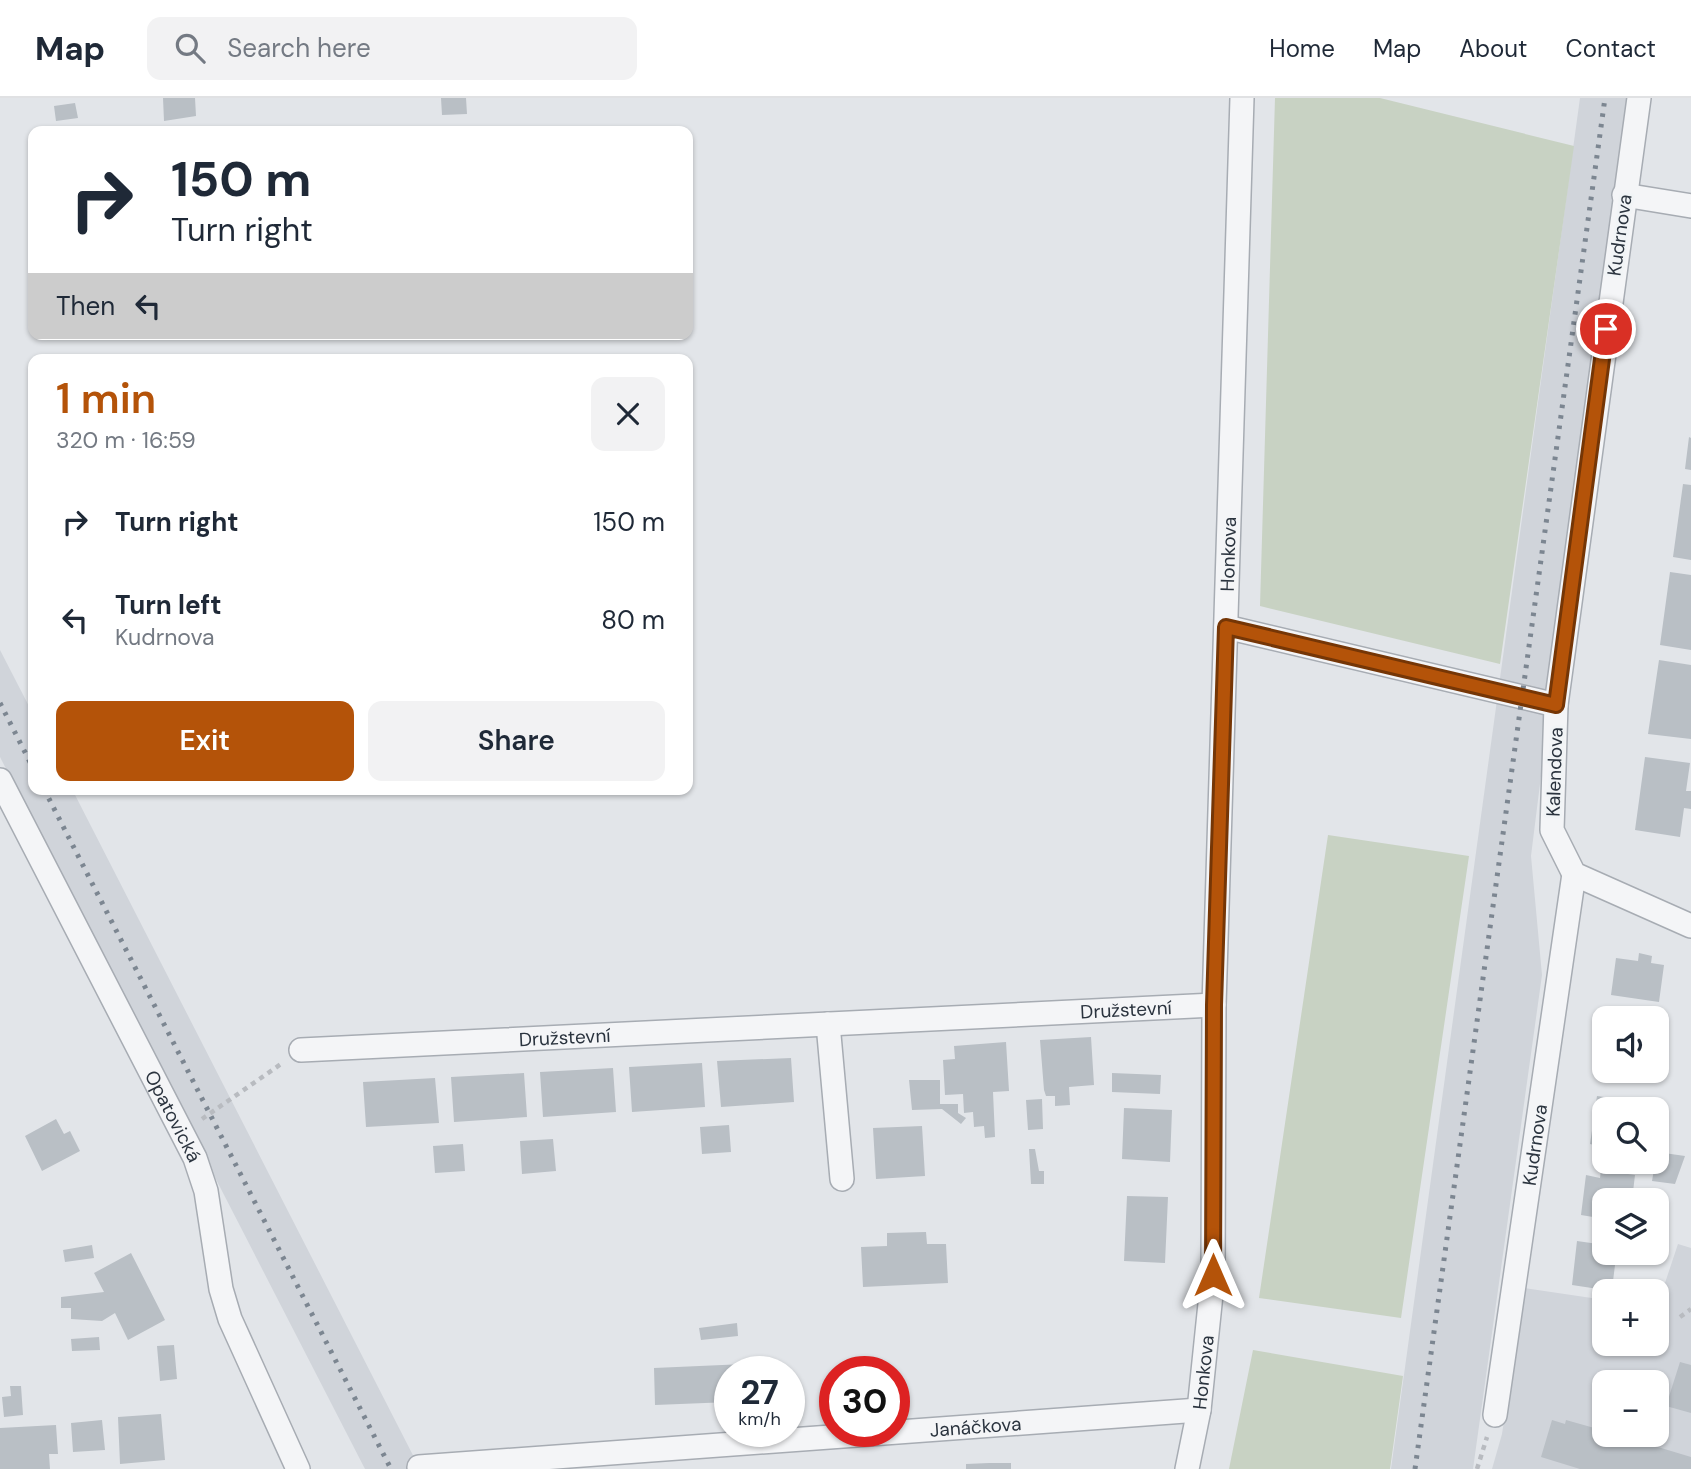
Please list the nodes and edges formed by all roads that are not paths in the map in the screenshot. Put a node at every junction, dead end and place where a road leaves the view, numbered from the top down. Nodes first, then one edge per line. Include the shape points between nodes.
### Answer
1 (1242, 98) edge
2 (1639, 98) edge
3 (1624, 195) junction
4 (1691, 206) edge
5 (1226, 627) junction
6 (1556, 705) junction
7 (0, 780) edge
8 (1574, 874) junction
9 (1691, 926) edge
10 (1214, 1005) junction
11 (828, 1024) junction
12 (301, 1049) road end
13 (842, 1179) dead end
14 (1199, 1410) junction
15 (1494, 1415) dead end
16 (419, 1467) dead end
17 (298, 1469) edge
18 (1187, 1469) edge

1 - 5 street, Honkova
2 - 3 street, Kudrnova
3 - 4 street
3 - 6 street, Kudrnova
5 - 6 street
5 - 10 street, Honkova
6 - 8 street, Kalendova via 1552,830
7 - 17 street, Opatovická via 195,1158 206,1191 220,1289
8 - 9 street
8 - 15 street, Kudrnova
10 - 11 street, Družstevní
10 - 14 street, Honkova via 1213,1275
11 - 12 street, Družstevní
11 - 13 street
14 - 16 street, Janáčkova
14 - 18 street, Honkova

